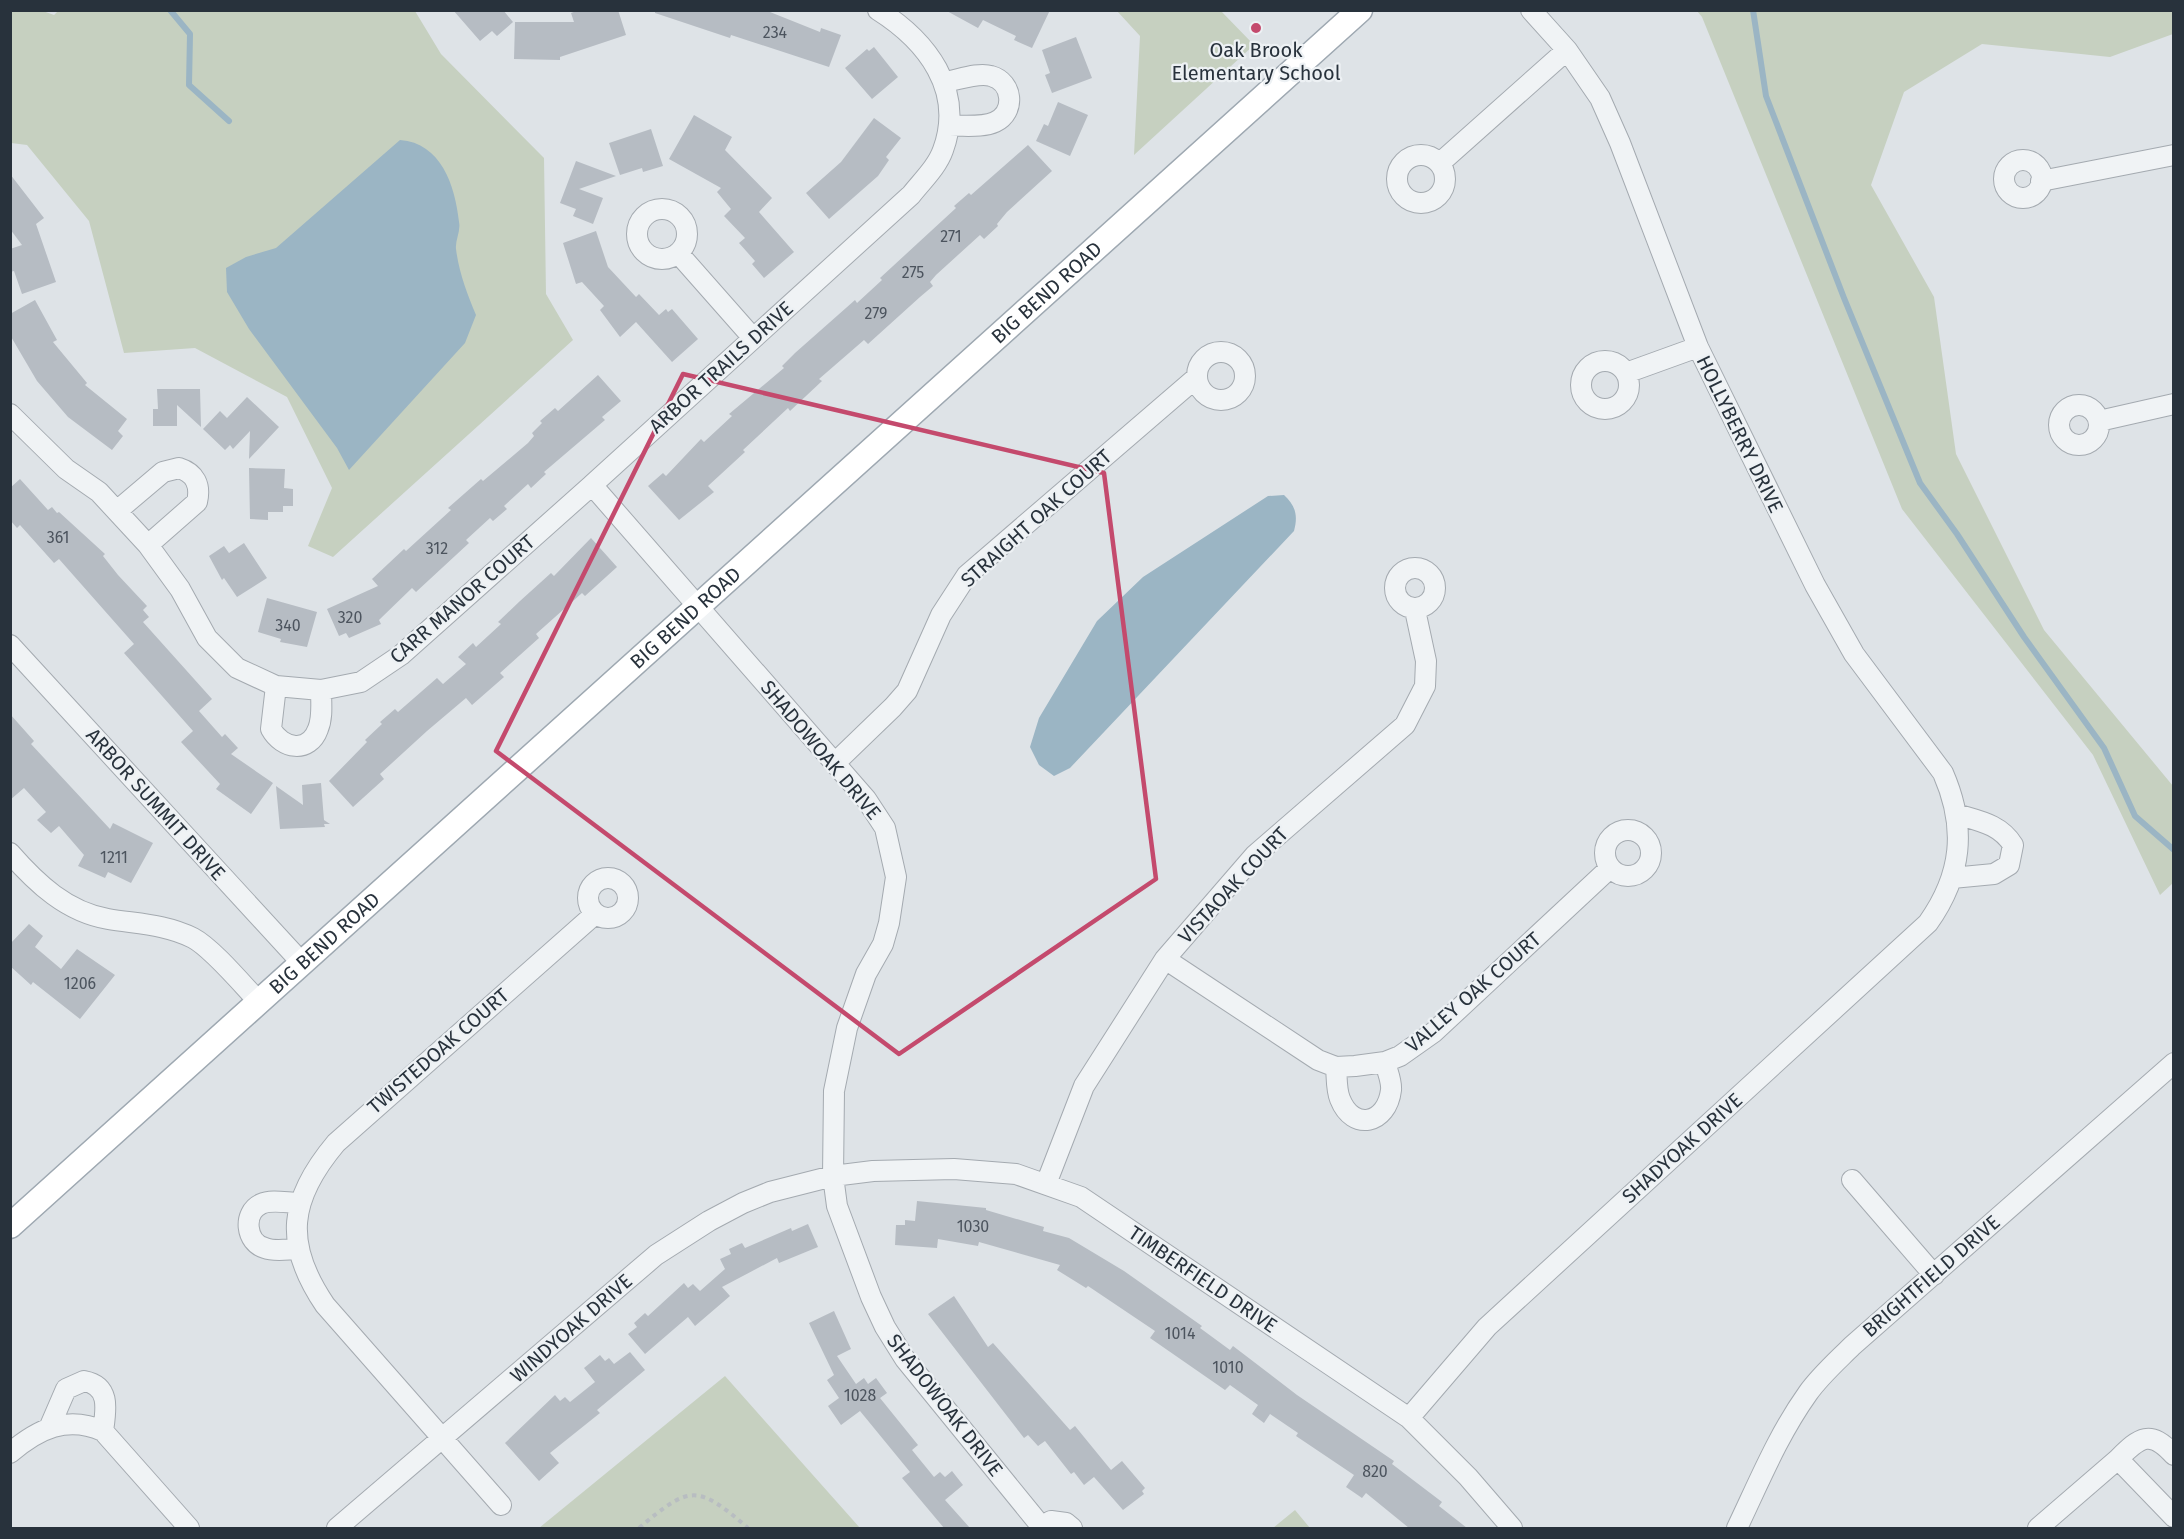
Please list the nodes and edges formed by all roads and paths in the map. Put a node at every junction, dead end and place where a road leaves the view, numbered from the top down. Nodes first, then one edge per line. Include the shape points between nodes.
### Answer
1 (878, 10) edge
2 (1360, 10) edge
3 (1531, 10) edge
4 (1568, 50) junction
5 (945, 82) junction
6 (949, 126) junction
7 (2174, 155) edge
8 (1440, 162) dead end
9 (2041, 181) dead end
10 (678, 253) dead end
11 (753, 338) junction
12 (1698, 347) junction
13 (1626, 373) dead end
14 (1197, 377) dead end
15 (2174, 404) edge
16 (10, 414) edge
17 (2099, 421) dead end
18 (592, 485) junction
19 (117, 511) junction
20 (148, 545) junction
21 (698, 606) junction
22 (1415, 610) dead end
23 (10, 645) edge
24 (276, 686) junction
25 (321, 690) junction
26 (835, 764) junction
27 (1956, 814) junction
28 (1957, 850) joint
29 (10, 854) edge
30 (1610, 868) dead end
31 (1952, 878) junction
32 (595, 914) dead end
33 (1165, 959) junction
34 (302, 963) junction
35 (259, 1002) junction
36 (1385, 1062) junction
37 (2174, 1063) edge
38 (1336, 1067) junction
39 (833, 1176) junction
40 (1852, 1180) dead end
41 (1046, 1184) junction
42 (299, 1203) junction
43 (10, 1226) edge
44 (298, 1249) junction
45 (1934, 1275) junction
46 (1409, 1418) junction
47 (50, 1426) junction
48 (103, 1431) junction
49 (443, 1438) junction
50 (10, 1453) edge
51 (2174, 1455) edge
52 (2118, 1459) junction
53 (501, 1505) dead end
54 (2174, 1517) edge
55 (1040, 1527) edge
56 (189, 1528) edge
57 (337, 1528) edge
58 (639, 1528) edge
59 (748, 1528) edge
60 (1072, 1528) edge
61 (1512, 1528) edge
62 (1737, 1528) edge
63 (2038, 1528) edge

1 - 5 street, ARBOR TRAILS DRIVE via 918,39
2 - 21 main road, BIG BEND ROAD
3 - 4 street, HOLLYBERRY DRIVE
4 - 8 street
4 - 12 street, HOLLYBERRY DRIVE via 1600,98 1620,143
5 - 6 street, ARBOR TRAILS DRIVE
5 - 6 street via 993,76 1003,83 1010,98 1007,111 995,122
6 - 11 street, ARBOR TRAILS DRIVE via 943,151 911,195
7 - 9 street
10 - 11 street
11 - 18 street, ARBOR TRAILS DRIVE
12 - 13 street
12 - 27 street, HOLLYBERRY DRIVE via 1815,585 1854,654 1943,773
14 - 26 street, STRAIGHT OAK COURT via 967,575 941,615 907,691
15 - 17 street
16 - 19 street, CARR MANOR COURT via 66,469 99,492
18 - 21 street
18 - 25 street, CARR MANOR COURT via 401,655 361,682
19 - 20 street, CARR MANOR COURT
19 - 20 street via 163,472 178,468 193,476 198,485 196,502
20 - 24 street, CARR MANOR COURT via 180,589 207,638 237,668
21 - 26 street, SHADOWOAK DRIVE
21 - 34 main road, BIG BEND ROAD
22 - 33 street, VISTAOAK COURT via 1426,660 1425,686 1406,725 1256,855
23 - 34 street, ARBOR SUMMIT DRIVE
24 - 25 street, CARR MANOR COURT
24 - 25 street via 271,729 281,743 290,746 308,743 315,737 321,718
26 - 39 street, SHADOWOAK DRIVE via 885,828 896,877 883,944 866,974 838,1067
27 - 28 street, HOLLYBERRY DRIVE
27 - 31 street via 1996,827 2013,845 2009,866 2000,872
28 - 31 street, SHADYOAK DRIVE
29 - 35 street via 57,899 74,908 106,919 152,923 195,939
30 - 36 street, VALLEY OAK COURT via 1434,1032
31 - 46 street, SHADYOAK DRIVE via 1928,923 1487,1327
32 - 42 street, TWISTEDOAK COURT via 336,1143 315,1169
33 - 38 street via 1317,1060
33 - 41 street, VISTAOAK COURT via 1083,1086
34 - 35 main road, BIG BEND ROAD
35 - 43 main road, BIG BEND ROAD
36 - 38 street, VALLEY OAK COURT
36 - 38 street via 1391,1088 1386,1108 1378,1117 1365,1121 1348,1113 1340,1101
37 - 45 street, BRIGHTFIELD DRIVE
39 - 41 street, TIMBERFIELD DRIVE via 954,1169 1016,1174
39 - 49 street, WINDYOAK DRIVE via 742,1203 656,1256
39 - 55 street, SHADOWOAK DRIVE via 837,1206 885,1327 927,1387
40 - 45 street
41 - 46 street, TIMBERFIELD DRIVE via 1081,1197
42 - 44 street, TWISTEDOAK COURT
42 - 44 street via 261,1204 248,1221 257,1245 273,1250
44 - 49 street, TWISTEDOAK COURT via 311,1285 325,1305
45 - 62 street, BRIGHTFIELD DRIVE via 1852,1346 1809,1391 1784,1430
46 - 61 street, TIMBERFIELD DRIVE
47 - 48 street via 88,1425
47 - 48 street via 66,1389 84,1381 103,1392
47 - 50 street
48 - 56 street
49 - 53 street, TWISTEDOAK COURT
49 - 57 street, WINDYOAK DRIVE
51 - 52 street via 2160,1442 2146,1438 2134,1443
52 - 54 street
52 - 63 street
55 - 60 street, SHADOWOAK DRIVE via 1059,1521
58 - 59 path via 674,1499 697,1494 717,1502

